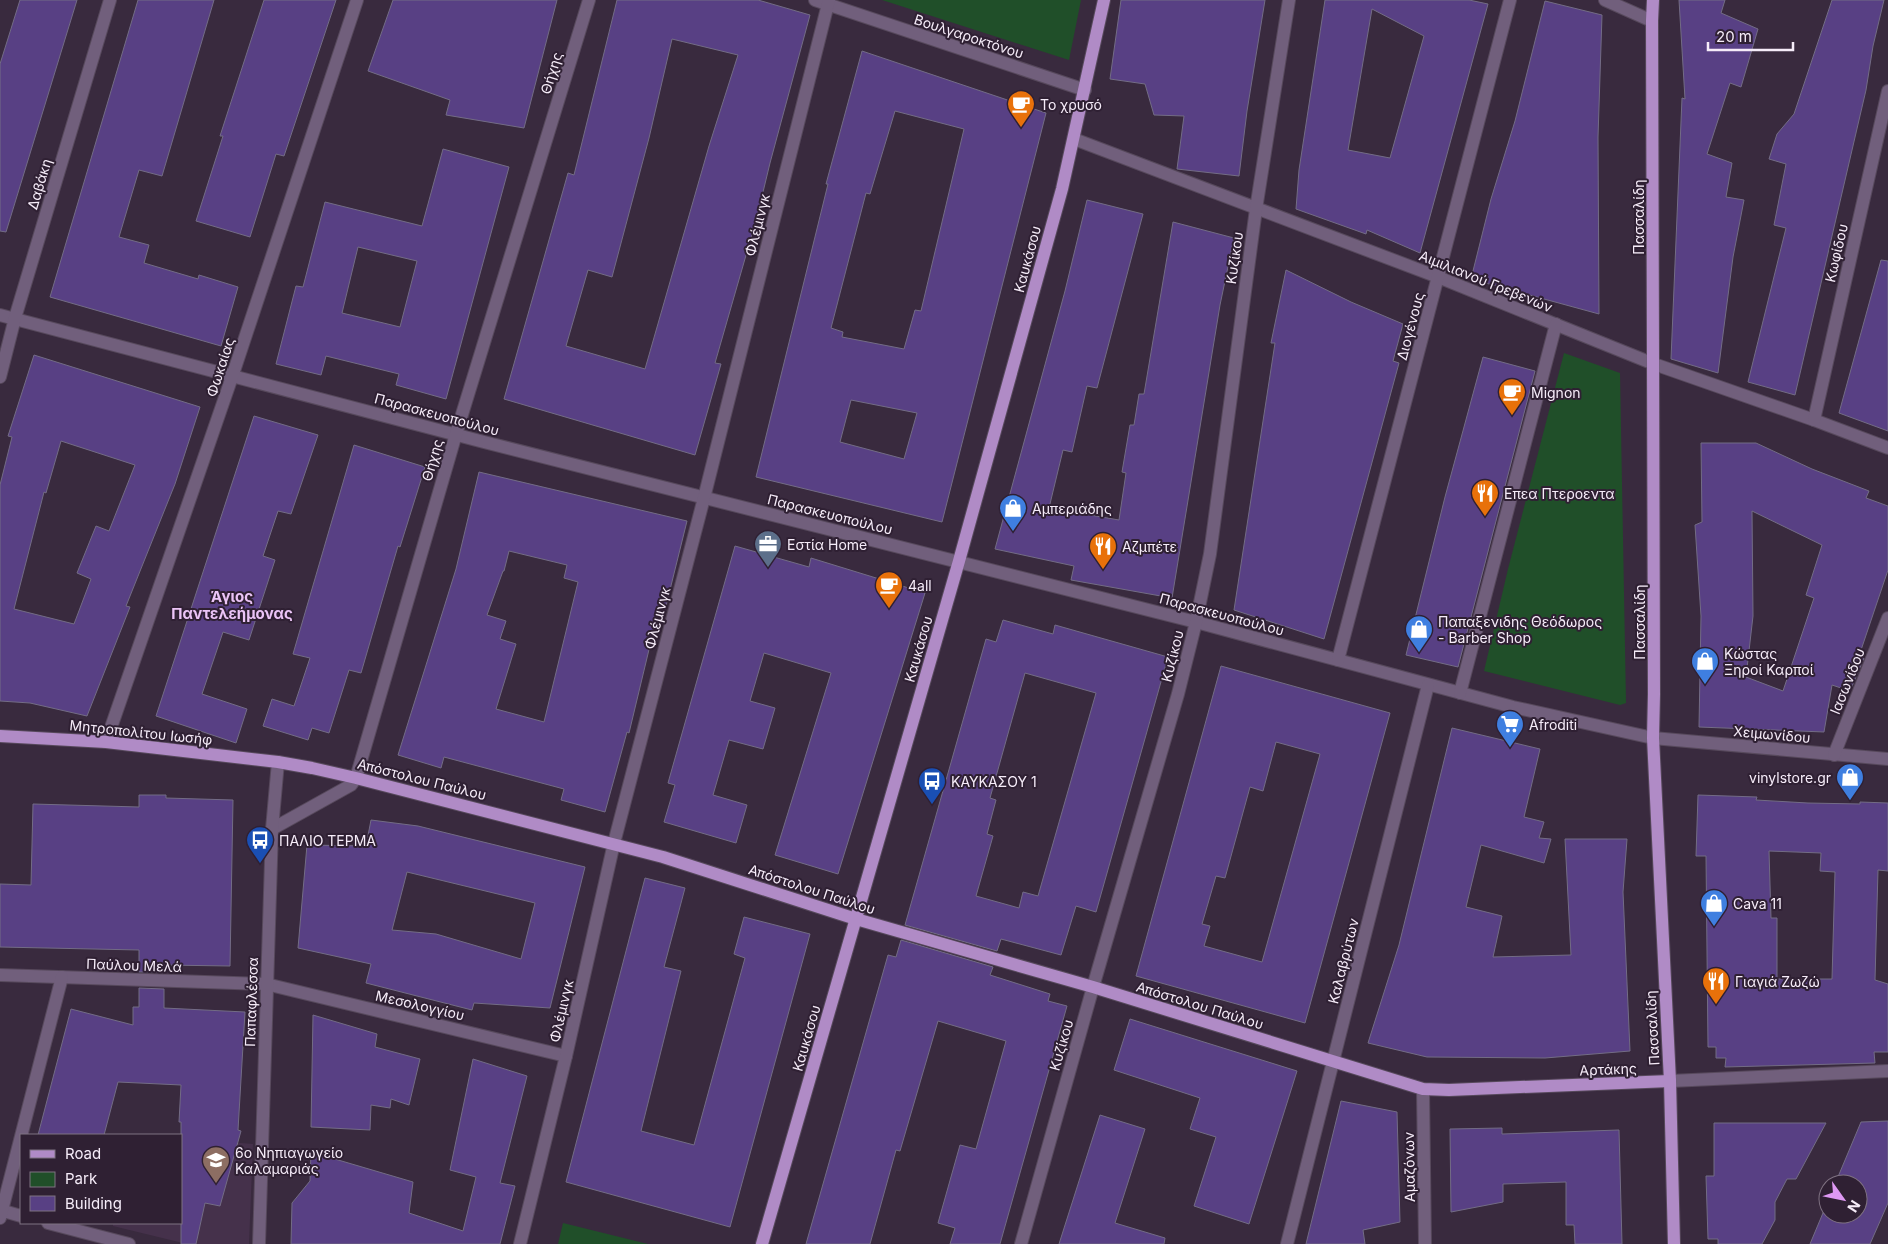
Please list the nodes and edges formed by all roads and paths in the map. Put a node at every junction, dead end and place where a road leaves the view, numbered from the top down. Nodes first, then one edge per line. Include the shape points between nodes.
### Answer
1 (110, 0) edge
2 (357, 0) edge
3 (590, 0) edge
4 (815, 0) edge
5 (1104, 0) edge
6 (1289, 0) edge
7 (1510, 0) edge
8 (1605, 0) edge
9 (1653, 0) edge
10 (829, 2) edge
11 (1652, 21) junction
12 (1085, 90) junction
13 (1888, 91) edge
14 (1074, 138) junction
15 (1256, 209) junction
16 (1438, 277) junction
17 (0, 315) edge
18 (15, 318) junction
19 (1556, 324) junction
20 (1654, 364) junction
21 (233, 374) junction
22 (0, 377) edge
23 (1814, 420) junction
24 (456, 434) junction
25 (1888, 448) edge
26 (704, 498) junction
27 (959, 561) junction
28 (1888, 618) edge
29 (1196, 622) junction
30 (1338, 660) junction
31 (1428, 685) junction
32 (1460, 693) junction
33 (0, 736) edge
34 (1653, 738) junction
35 (106, 742) junction
36 (1834, 755) junction
37 (1888, 759) edge
38 (278, 762) junction
39 (356, 778) junction
40 (272, 829) junction
41 (614, 843) junction
42 (856, 919) junction
43 (0, 975) edge
44 (62, 977) junction
45 (266, 984) junction
46 (1092, 987) junction
47 (566, 1056) junction
48 (1333, 1061) junction
49 (1888, 1071) edge
50 (1670, 1081) junction
51 (1423, 1089) junction
52 (21, 1134) edge
53 (20, 1139) edge
54 (1, 1213) edge
55 (20, 1216) edge
56 (51, 1224) edge
57 (108, 1241) edge
58 (128, 1244) edge
59 (259, 1244) edge
60 (520, 1244) edge
61 (762, 1244) edge
62 (1021, 1244) edge
63 (1287, 1244) edge
64 (1425, 1244) edge
65 (1674, 1244) edge

1 - 18 street, Δαβάκη
2 - 21 street, Φωκαίας
3 - 24 street, Θήχης
4 - 10 street, Βουλγαροκτόνου
5 - 12 main road, Καυκάσου
6 - 15 street, Κυζίκου
7 - 16 street, Διογένους
8 - 11 street
9 - 11 main road, Πασσαλίδη
10 - 12 street, Βουλγαροκτόνου
10 - 26 street, Φλέμινγκ
11 - 20 main road, Πασσαλίδη
12 - 14 main road, Καυκάσου
13 - 23 street, Κωφίδου
14 - 15 street, Αιμιλιανού Γρεβενών
14 - 27 main road, Καυκάσου
15 - 16 street, Αιμιλιανού Γρεβενών
15 - 29 street, Κυζίκου via 1210,554
16 - 19 street, Αιμιλιανού Γρεβενών
16 - 30 street, Διογένους
17 - 18 street, Παρασκευοπούλου
18 - 21 street, Παρασκευοπούλου
18 - 22 street, Δαβάκη
19 - 20 street, Αιμιλιανού Γρεβενών
19 - 32 street
20 - 23 street, Αιμιλιανού Γρεβενών
20 - 34 main road, Πασσαλίδη
21 - 24 street, Παρασκευοπούλου
21 - 35 street, Φωκαίας
23 - 25 street, Αιμιλιανού Γρεβενών
24 - 26 street, Παρασκευοπούλου
24 - 39 street, Θήχης
26 - 27 street, Παρασκευοπούλου
26 - 41 street, Φλέμινγκ
27 - 29 street, Παρασκευοπούλου
27 - 42 main road, Καυκάσου
28 - 36 street, Ιασωνίδου
29 - 30 street, Παρασκευοπούλου
29 - 46 street, Κυζίκου
30 - 31 street, Παρασκευοπούλου
31 - 32 street, Παρασκευοπούλου
31 - 48 street, Καλαβρύτων
32 - 34 street, Παρασκευοπούλου
33 - 35 main road, Μητροπολίτου Ιωσήφ
34 - 36 street, Χειμωνίδου
34 - 50 main road, Πασσαλίδη
35 - 38 main road, Μητροπολίτου Ιωσήφ
36 - 37 street, Χειμωνίδου
38 - 39 main road, Απόστολου Παύλου
38 - 40 street, Παπαφλέσσα
39 - 40 street via 351,785
39 - 41 main road, Απόστολου Παύλου
40 - 45 street, Παπαφλέσσα
41 - 42 main road, Απόστολου Παύλου
41 - 47 street, Φλέμινγκ
42 - 46 main road, Απόστολου Παύλου
42 - 61 main road, Καυκάσου
43 - 44 street, Παύλου Μελά
44 - 45 street, Παύλου Μελά
44 - 52 street
45 - 47 street, Μεσολογγίου
45 - 59 street, Παπαφλέσσα
46 - 48 main road, Απόστολου Παύλου
46 - 62 street, Κυζίκου
47 - 60 street, Φλέμινγκ
48 - 51 main road, Αρτάκης
48 - 63 street, Καλαβρύτων
49 - 50 street, Αρτάκης
50 - 51 main road, Αρτάκης
50 - 65 main road, Πασσαλίδη
51 - 64 street, Αμαζόνων
53 - 54 street
54 - 55 street
56 - 57 street
57 - 58 street

